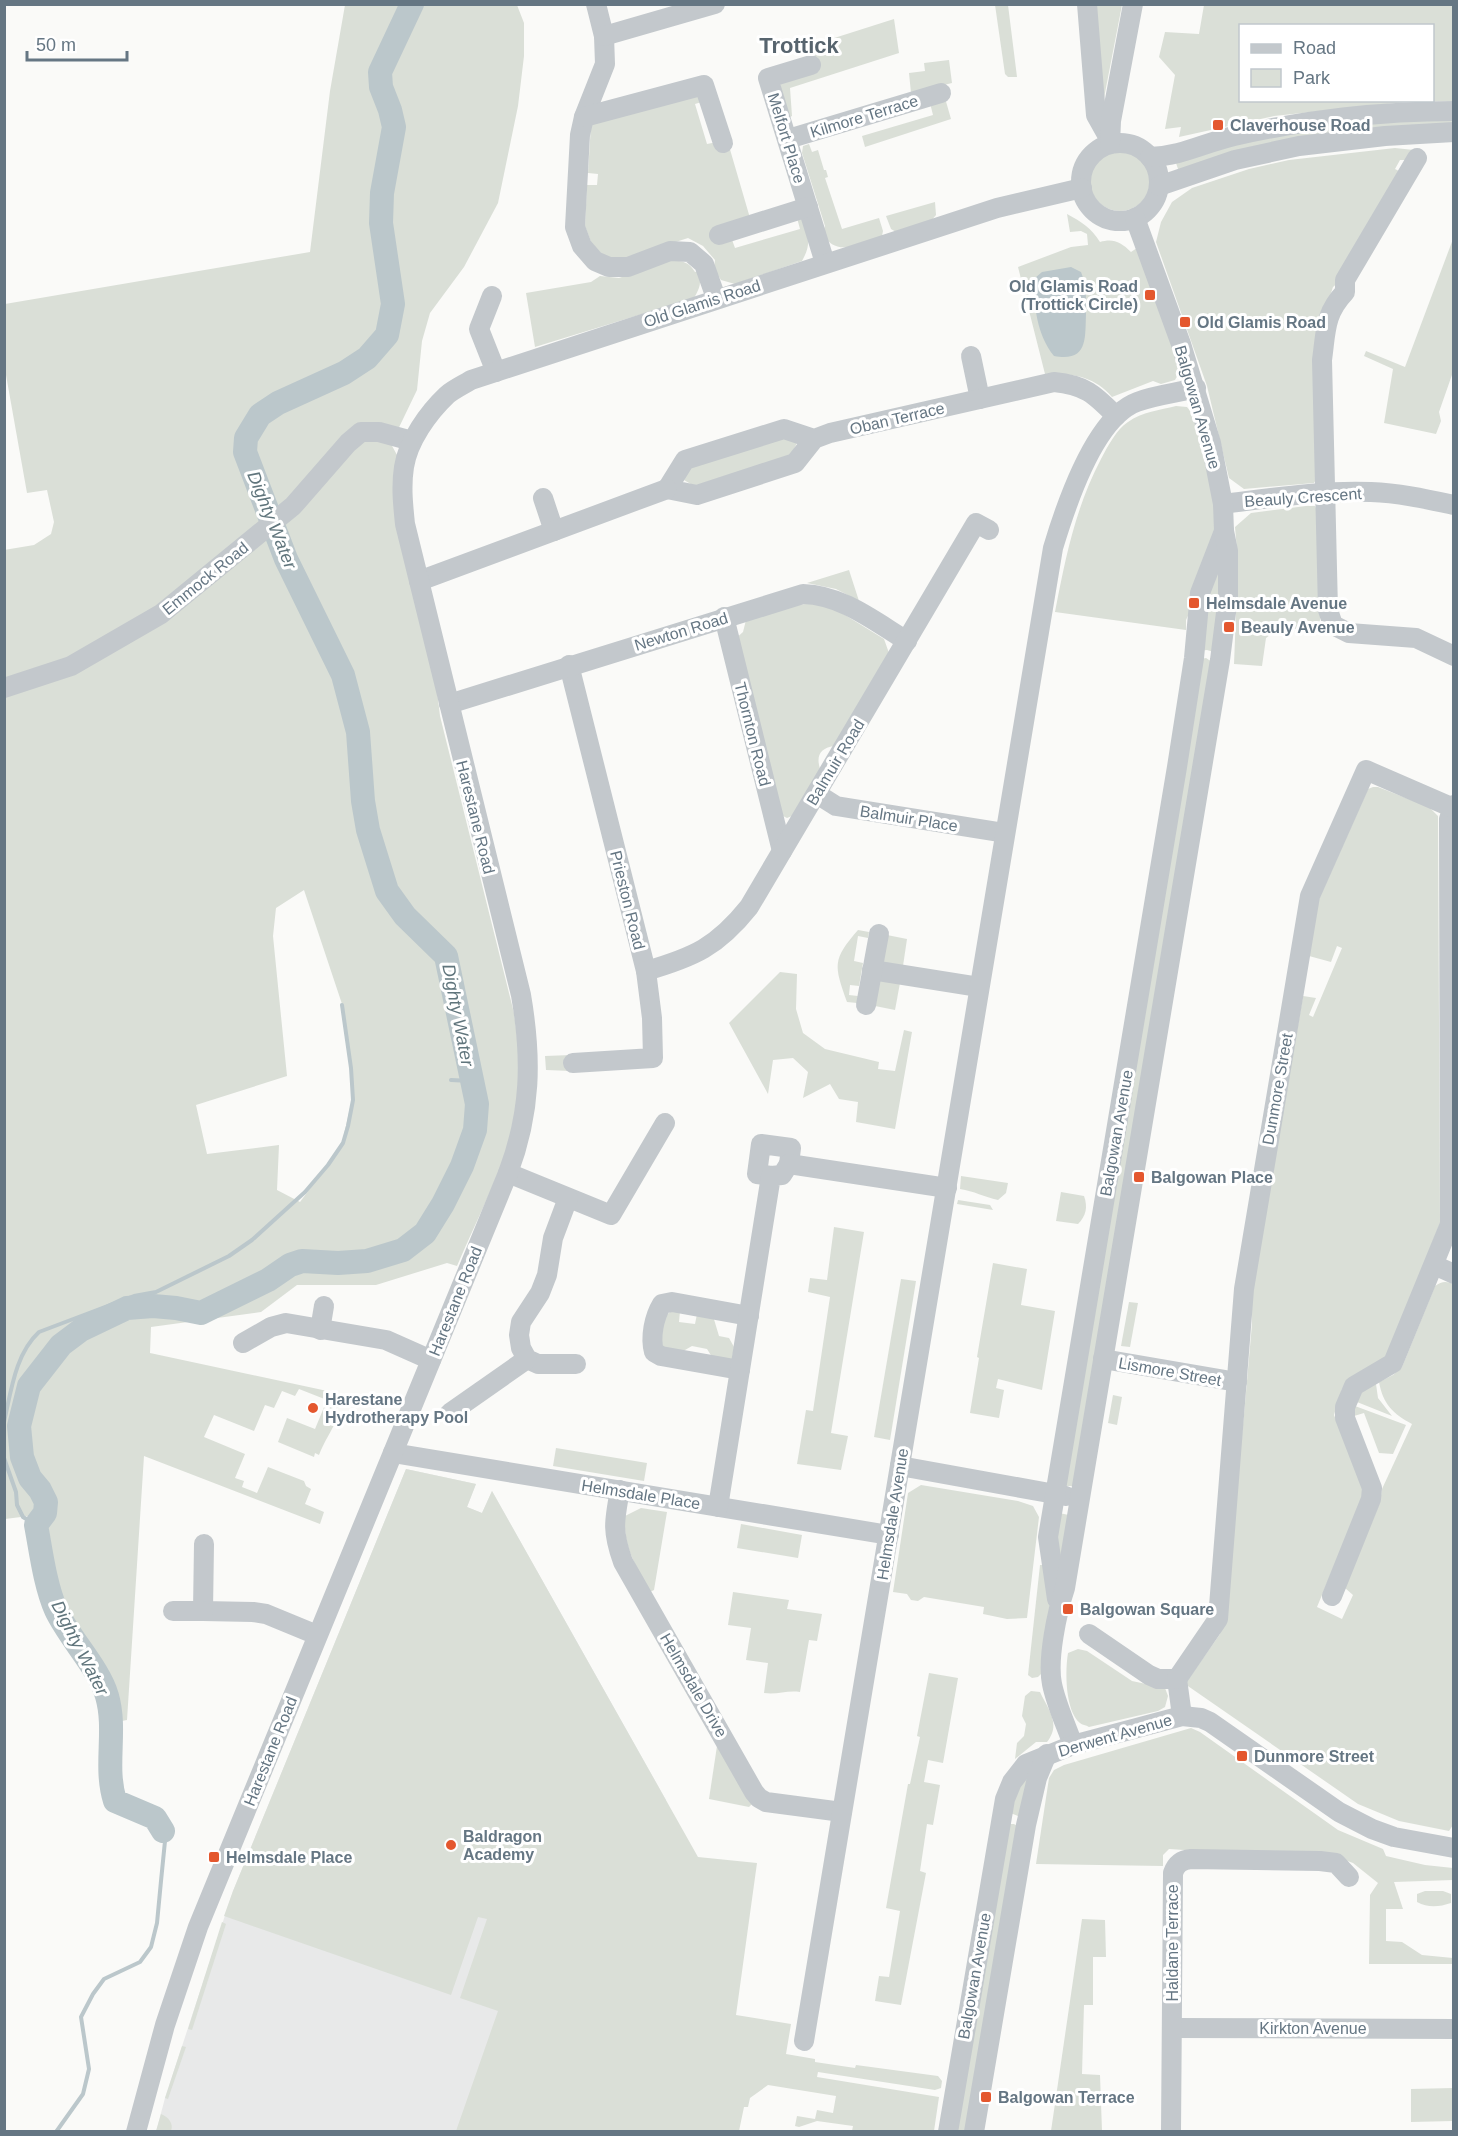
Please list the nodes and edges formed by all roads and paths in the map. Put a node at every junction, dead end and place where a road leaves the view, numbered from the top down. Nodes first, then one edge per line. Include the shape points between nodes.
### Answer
1 (596, 4) edge
2 (715, 4) edge
3 (1087, 4) edge
4 (1133, 4) edge
5 (603, 36) junction
6 (811, 65) dead end
7 (941, 93) dead end
8 (1454, 111) edge
9 (584, 117) junction
10 (1454, 132) edge
11 (788, 139) junction
12 (723, 142) dead end
13 (1110, 142) junction
14 (1150, 157) junction
15 (1409, 164) dead end
16 (1159, 186) junction
17 (1082, 188) junction
18 (808, 207) junction
19 (1135, 218) junction
20 (719, 235) dead end
21 (825, 263) junction
22 (492, 296) dead end
23 (716, 298) junction
24 (971, 356) dead end
25 (496, 372) junction
26 (1196, 388) junction
27 (980, 399) junction
28 (1116, 416) junction
29 (814, 439) junction
30 (412, 441) junction
31 (667, 489) junction
32 (1324, 493) junction
33 (543, 498) dead end
34 (1222, 504) junction
35 (1454, 505) edge
36 (989, 530) dead end
37 (554, 531) junction
38 (1224, 531) junction
39 (419, 581) junction
40 (724, 617) junction
41 (907, 641) junction
42 (1454, 656) edge
43 (1194, 658) junction
44 (1220, 660) junction
45 (569, 666) junction
46 (4, 688) edge
47 (449, 704) junction
48 (817, 794) junction
49 (1452, 806) edge
50 (1005, 833) junction
51 (782, 851) junction
52 (879, 934) dead end
53 (872, 970) junction
54 (646, 971) junction
55 (979, 987) junction
56 (866, 1005) dead end
57 (573, 1063) dead end
58 (665, 1123) dead end
59 (789, 1164) junction
60 (508, 1173) junction
61 (771, 1176) junction
62 (947, 1188) junction
63 (568, 1198) junction
64 (1434, 1265) junction
65 (1454, 1274) edge
66 (324, 1306) dead end
67 (749, 1316) junction
68 (320, 1330) junction
69 (243, 1343) dead end
70 (527, 1359) junction
71 (1103, 1359) junction
72 (431, 1360) junction
73 (576, 1364) dead end
74 (740, 1370) junction
75 (1237, 1382) junction
76 (450, 1413) dead end
77 (393, 1453) junction
78 (900, 1466) junction
79 (620, 1490) junction
80 (1055, 1494) junction
81 (1080, 1498) junction
82 (718, 1507) junction
83 (889, 1535) junction
84 (204, 1544) dead end
85 (1332, 1596) dead end
86 (1059, 1607) junction
87 (173, 1611) dead end
88 (203, 1611) junction
89 (1089, 1634) dead end
90 (317, 1635) junction
91 (1176, 1679) junction
92 (1182, 1716) junction
93 (1073, 1745) junction
94 (1047, 1754) junction
95 (842, 1812) junction
96 (1000, 1821) junction
97 (1026, 1825) junction
98 (1454, 1848) edge
99 (1349, 1877) dead end
100 (1172, 2028) junction
101 (1454, 2029) edge
102 (804, 2041) dead end
103 (136, 2132) edge
104 (948, 2132) edge
105 (975, 2132) edge
106 (1172, 2132) edge

1 - 5 street
2 - 5 street
3 - 13 street via 1096,115
4 - 13 street
5 - 9 street via 605,64
6 - 11 street, Melfort Place via 768,78
7 - 11 street, Kilmore Terrace
8 - 14 street via 1296,124 1233,136 1171,156
9 - 12 street via 704,85
9 - 23 street via 575,227 582,246 595,261 609,267 628,267 670,251 690,252 704,264
10 - 16 street via 1299,147 1235,160
11 - 18 street, Melfort Place
13 - 14 street via 1132,144
13 - 17 street via 1086,162
14 - 16 street via 1158,170
15 - 32 street via 1345,280 1345,292 1333,305 1328,322 1322,360
16 - 19 street via 1156,199
17 - 19 street via 1096,213 1122,221
17 - 21 street, Old Glamis Road via 997,208
18 - 20 street
18 - 21 street, Melfort Place
19 - 26 street, Balgowan Avenue
21 - 23 street, Old Glamis Road
22 - 25 street via 479,329
23 - 25 street, Old Glamis Road
24 - 27 street
25 - 30 street, Old Glamis Road via 471,380 448,395
26 - 28 street, Helmsdale Avenue via 1135,402
26 - 34 street, Balgowan Avenue
27 - 28 street, Oban Terrace via 1054,382 1070,383 1096,395
27 - 29 street, Oban Terrace
28 - 50 street, Helmsdale Avenue via 1097,440 1081,472 1064,508 1053,548
29 - 31 street via 795,463 696,495
29 - 31 street via 784,429 685,460
30 - 39 street, Harestane Road via 404,466 402,494
30 - 46 street, Emmock Road via 379,432 361,432 293,506 161,614 71,666
31 - 37 street
32 - 34 street, Beauly Crescent
32 - 35 street, Beauly Crescent via 1372,492
32 - 42 street via 1328,610 1333,625 1349,633 1416,638
33 - 37 street
34 - 38 street, Balgowan Avenue
36 - 41 street, Balmuir Road via 976,523
37 - 39 street
38 - 43 street, Balgowan Avenue via 1200,592
38 - 44 street, Balgowan Avenue via 1228,597
39 - 47 street, Harestane Road
40 - 41 street, Newton Road via 802,594 819,595 836,599
40 - 45 street, Newton Road
40 - 51 street, Thornton Road
41 - 48 street, Balmuir Road
43 - 44 street via 1207,654
43 - 80 street, Balgowan Avenue
44 - 71 street, Balgowan Avenue
45 - 47 street, Newton Road
45 - 54 street, Prieston Road
47 - 60 street, Harestane Road via 527,1033 526,1112
48 - 50 street, Balmuir Place via 836,806
48 - 51 street, Balmuir Road
49 - 64 street via 1450,1224
49 - 75 street, Dunmore Street via 1365,770 1310,896 1244,1289
50 - 55 street, Helmsdale Avenue
51 - 54 street, Balmuir Road via 732,929 682,961
52 - 53 street
53 - 55 street
53 - 56 street
54 - 57 street, Prieston Road via 653,1058
55 - 62 street, Helmsdale Avenue
58 - 63 street via 611,1215
59 - 61 street via 782,1175
59 - 61 street via 791,1148 761,1144 757,1174
59 - 62 street
60 - 63 street
60 - 72 street, Harestane Road
61 - 67 street
62 - 78 street, Helmsdale Avenue
63 - 70 street via 553,1238 547,1275 521,1322 520,1348
64 - 65 street
64 - 85 street via 1394,1363 1354,1386 1345,1407 1345,1418 1372,1488
66 - 68 street
67 - 74 street
67 - 74 street via 672,1302 662,1304 651,1342 654,1352 662,1356
68 - 69 street via 280,1324
68 - 72 street via 386,1340
70 - 73 street via 538,1364
70 - 76 street
71 - 75 street, Lismore Street
71 - 81 street, Balgowan Avenue
72 - 77 street, Harestane Road
74 - 82 street
75 - 91 street, Dunmore Street via 1218,1619
77 - 79 street, Helmsdale Place
77 - 90 street, Harestane Road
78 - 80 street
78 - 83 street, Helmsdale Avenue
79 - 82 street, Helmsdale Place
79 - 95 street, Helmsdale Drive via 615,1540 623,1562 754,1792 766,1802
80 - 81 street
80 - 86 street, Balgowan Avenue via 1048,1537
81 - 86 street, Balgowan Avenue
82 - 83 street, Helmsdale Place
83 - 95 street, Helmsdale Avenue
84 - 88 street
86 - 93 street, Balgowan Avenue via 1052,1683
87 - 88 street
88 - 90 street via 266,1614
89 - 91 street via 1149,1676
90 - 103 street, Harestane Road via 198,1927 165,2025
91 - 92 street, Derwent Avenue
92 - 93 street, Derwent Avenue
92 - 98 street, Derwent Avenue via 1210,1722 1339,1812 1372,1829
93 - 94 street, Derwent Avenue
94 - 96 street, Balgowan Avenue via 1026,1764 1012,1782
94 - 97 street, Balgowan Avenue via 1036,1778
95 - 102 street, Helmsdale Avenue
96 - 97 street via 1013,1819
96 - 104 street, Balgowan Avenue
97 - 105 street, Balgowan Avenue
99 - 100 street, Haldane Terrace via 1336,1863 1320,1861 1191,1859 1175,1866
100 - 101 street, Kirkton Avenue
100 - 106 street, Haldane Terrace

